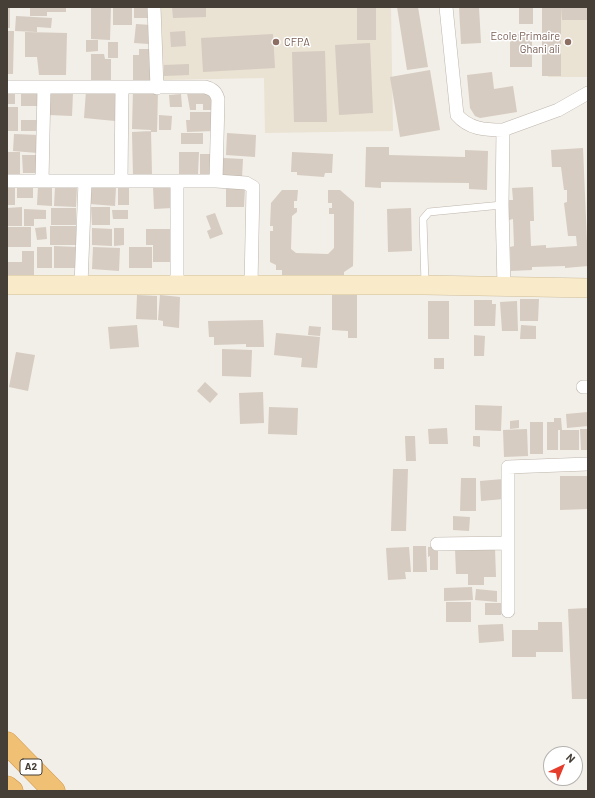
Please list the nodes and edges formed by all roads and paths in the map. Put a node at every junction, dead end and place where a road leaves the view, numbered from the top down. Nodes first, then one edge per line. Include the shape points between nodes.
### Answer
1 (154, 7) edge
2 (446, 7) edge
3 (7, 87) edge
4 (44, 88) junction
5 (122, 88) junction
6 (157, 88) junction
7 (588, 93) edge
8 (503, 130) junction
9 (42, 180) junction
10 (7, 181) edge
11 (85, 181) junction
12 (121, 181) junction
13 (177, 181) junction
14 (216, 181) junction
15 (502, 205) junction
16 (7, 285) edge
17 (81, 285) junction
18 (177, 285) junction
19 (251, 285) junction
20 (425, 286) junction
21 (504, 286) junction
22 (588, 288) edge
23 (588, 464) edge
24 (508, 543) junction
25 (437, 544) dead end
26 (508, 611) dead end
27 (7, 743) edge
28 (7, 786) edge
29 (12, 791) edge
30 (54, 791) edge

1 - 6 street
2 - 8 street via 457,115 469,125 486,130
3 - 4 street
4 - 5 street
4 - 9 street
5 - 6 street
5 - 12 street
6 - 14 street via 205,87 216,93
7 - 8 street via 558,110
8 - 15 street
9 - 10 street
9 - 11 street
11 - 12 street
11 - 17 street
12 - 13 street
13 - 14 street
13 - 18 street
14 - 19 street via 246,183 253,187
15 - 20 lane via 429,212 423,219
15 - 21 street
16 - 17 main road
17 - 18 main road
18 - 19 main road
19 - 20 main road
20 - 21 main road
21 - 22 main road
23 - 24 street via 508,467
24 - 25 street
24 - 26 street
27 - 30 highway, A2
28 - 29 highway

